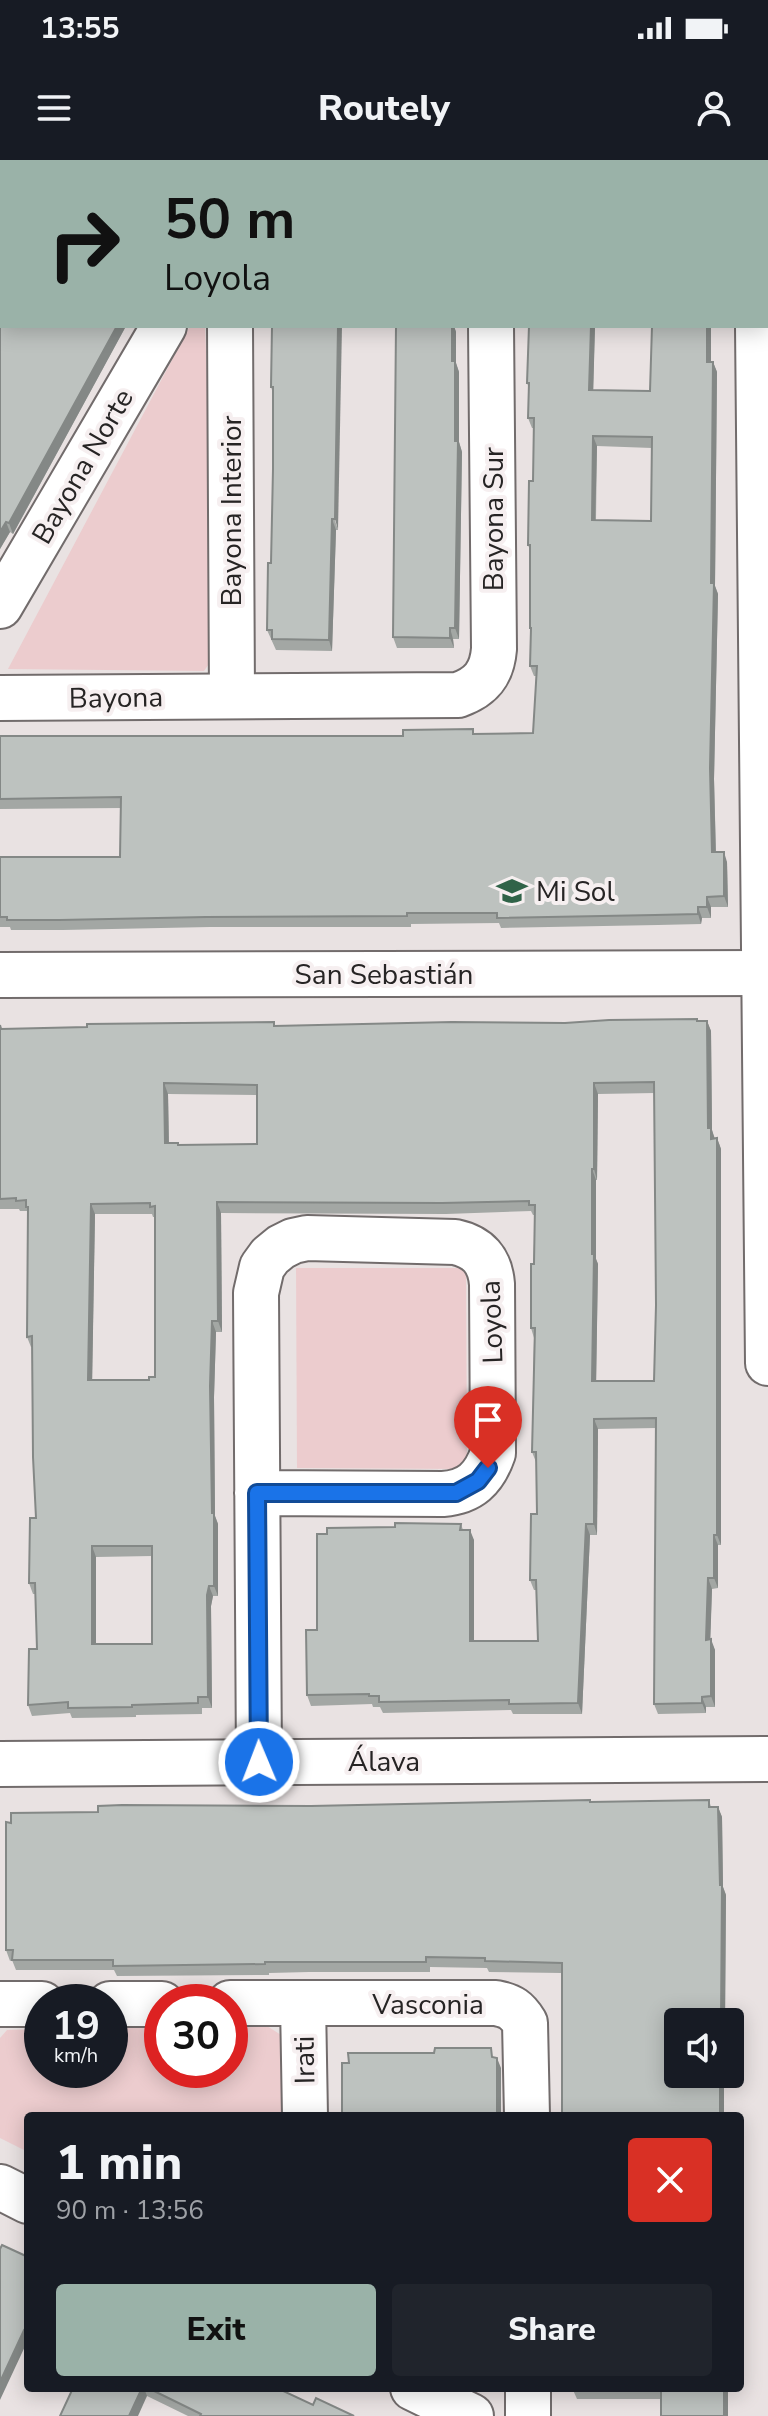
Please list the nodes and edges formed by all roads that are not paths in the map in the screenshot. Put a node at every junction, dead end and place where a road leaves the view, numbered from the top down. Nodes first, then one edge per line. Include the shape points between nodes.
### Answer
1 (163, 328) edge
2 (230, 328) edge
3 (491, 328) edge
4 (758, 328) edge
5 (0, 606) edge
6 (458, 695) joint
7 (232, 696) junction
8 (0, 698) edge
9 (766, 973) edge
10 (0, 975) edge
11 (768, 1363) edge
12 (257, 1493) junction
13 (768, 1759) edge
14 (259, 1762) junction
15 (0, 1764) edge
16 (248, 2003) edge
17 (303, 2003) junction
18 (0, 2004) edge
19 (24, 2004) edge
20 (305, 2112) edge
21 (527, 2112) edge
22 (0, 2187) edge
23 (24, 2199) edge
24 (421, 2392) edge
25 (528, 2392) edge
26 (471, 2416) edge
27 (528, 2416) edge

1 - 5 street, Bayona Norte
2 - 7 street, Bayona Interior
3 - 6 street, Bayona Sur via 493,661 482,683
4 - 9 street
6 - 7 street, Bayona
7 - 8 street, Bayona
9 - 10 street, San Sebastián
9 - 11 street
12 - 12 street, Loyola via 256,1293 270,1256 307,1238 455,1242 479,1253 492,1284 493,1453 478,1481 443,1494
12 - 14 street, Loyola
13 - 14 street, Álava
14 - 15 street, Álava
16 - 17 street, Vasconia
17 - 20 street, Irati
17 - 21 street, Vasconia via 508,2005 525,2023
18 - 19 street
22 - 23 street
24 - 26 street
25 - 27 street

